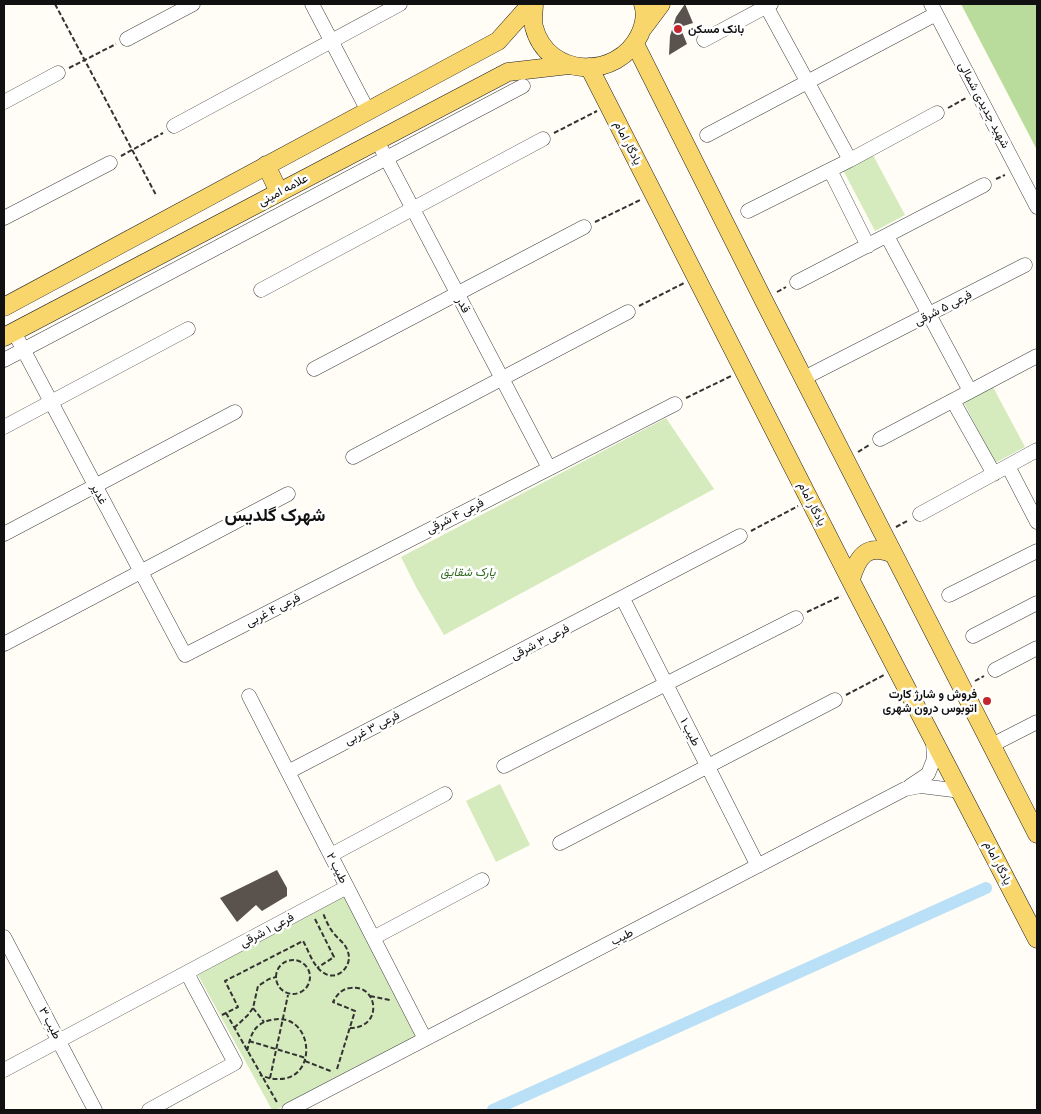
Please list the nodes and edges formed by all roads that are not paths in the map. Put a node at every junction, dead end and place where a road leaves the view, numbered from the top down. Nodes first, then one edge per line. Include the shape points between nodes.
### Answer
1 (193, 4) edge
2 (312, 4) edge
3 (400, 4) edge
4 (532, 4) edge
5 (644, 4) edge
6 (661, 4) edge
7 (767, 4) edge
8 (934, 9) edge
9 (638, 38) junction
10 (127, 39) road end
11 (704, 40) dead end
12 (332, 42) junction
13 (569, 65) junction
14 (589, 67) junction
15 (58, 72) road end
16 (808, 81) junction
17 (523, 86) dead end
18 (4, 102) edge
19 (368, 111) junction
20 (937, 113) road end
21 (174, 126) road end
22 (707, 135) dead end
23 (543, 139) road end
24 (377, 141) junction
25 (386, 158) junction
26 (850, 160) junction
27 (110, 163) road end
28 (266, 166) junction
29 (830, 170) junction
30 (984, 184) road end
31 (279, 192) junction
32 (1037, 207) edge
33 (413, 209) junction
34 (748, 211) dead end
35 (4, 218) edge
36 (584, 228) road end
37 (887, 236) junction
38 (868, 246) junction
39 (1025, 265) dead end
40 (797, 282) road end
41 (261, 290) dead end
42 (458, 294) junction
43 (6, 301) edge
44 (628, 312) road end
45 (928, 316) junction
46 (188, 329) dead end
47 (9, 335) edge
48 (23, 350) junction
49 (1037, 356) edge
50 (4, 360) edge
51 (314, 369) dead end
52 (502, 378) junction
53 (804, 378) junction
54 (970, 391) junction
55 (953, 401) junction
56 (50, 402) junction
57 (675, 404) road end
58 (235, 412) dead end
59 (4, 427) edge
60 (880, 439) road end
61 (1037, 450) edge
62 (353, 457) dead end
63 (1008, 466) junction
64 (549, 468) junction
65 (994, 474) junction
66 (95, 486) junction
67 (288, 494) dead end
68 (920, 514) road end
69 (1037, 522) edge
70 (4, 534) edge
71 (740, 536) road end
72 (1037, 551) edge
73 (893, 554) junction
74 (361, 564) joint
75 (140, 571) junction
76 (853, 584) junction
77 (949, 595) dead end
78 (623, 598) junction
79 (1037, 603) edge
80 (796, 618) road end
81 (973, 636) dead end
82 (10, 641) edge
83 (1037, 648) edge
84 (185, 655) joint
85 (995, 670) road end
86 (666, 684) junction
87 (456, 685) joint
88 (249, 696) dead end
89 (835, 700) road end
90 (1037, 722) edge
91 (933, 738) junction
92 (992, 745) junction
93 (504, 766) dead end
94 (707, 766) junction
95 (288, 772) junction
96 (905, 789) junction
97 (961, 791) junction
98 (446, 794) dead end
99 (1037, 834) edge
100 (560, 843) dead end
101 (331, 855) junction
102 (758, 866) junction
103 (482, 880) dead end
104 (347, 887) junction
105 (4, 936) edge
106 (374, 938) junction
107 (1037, 939) edge
108 (8, 957) edge
109 (187, 973) junction
110 (425, 1039) junction
111 (59, 1041) junction
112 (4, 1070) edge
113 (284, 1107) edge
114 (95, 1110) edge
115 (149, 1110) edge

1 - 10 street
2 - 12 street
3 - 12 street
4 - 13 main road via 534,26 541,43 553,56
4 - 19 main road via 498,41
5 - 9 main road via 643,27
6 - 9 main road
7 - 11 street
7 - 16 street
8 - 16 street via 867,51
8 - 32 street, شهید جدیدی شمالی
9 - 14 main road, علامه امینی via 622,57 605,66
9 - 53 main road
12 - 19 street
12 - 21 street
13 - 14 main road, علامه امینی
13 - 24 main road, علامه امینی via 508,72
14 - 76 main road, یادگار امام
15 - 18 street
16 - 22 street
16 - 26 street
17 - 25 street
19 - 28 main road
20 - 26 street
23 - 33 street
24 - 25 street, قدر
24 - 31 main road, علامه امینی
25 - 33 street, قدر
25 - 48 street
26 - 29 street
27 - 35 street
28 - 31 main road
28 - 43 main road
29 - 34 street
29 - 38 street
30 - 37 street
31 - 47 main road, علامه امینی
33 - 41 street
33 - 42 street, قدر
36 - 42 street
37 - 38 street
37 - 45 street
38 - 40 street
39 - 45 street, فرعی ۵ شرقی
42 - 51 street
42 - 52 street, قدر
44 - 52 street
45 - 53 street, فرعی ۵ شرقی
45 - 54 street
46 - 56 street
47 - 48 street, غدیر
48 - 50 street
48 - 56 street, غدیر
49 - 54 street
52 - 62 street
52 - 64 street, قدر
53 - 73 main road
54 - 55 street
55 - 60 street
55 - 65 street
56 - 59 street
56 - 66 street, غدیر
57 - 64 street
58 - 66 street
61 - 63 street
63 - 65 street
63 - 69 street
64 - 74 street, فرعی ۴ شرقی
65 - 68 street
66 - 70 street
66 - 75 street, غدیر
67 - 75 street
71 - 78 street
72 - 77 street
73 - 76 main road via 882,549 861,556 856,563
73 - 92 main road
74 - 84 street, فرعی ۴ غربی
75 - 82 street
75 - 84 street, غدیر
76 - 91 main road, یادگار امام
78 - 86 street, طیب ۱
78 - 87 street, فرعی ۳ شرقی
79 - 81 street
80 - 86 street
83 - 85 street
86 - 93 street
86 - 94 street, طیب ۱
87 - 95 street, فرعی ۳ غربی
88 - 95 street, طیب ۲
89 - 94 street
90 - 92 street
91 - 96 street via 934,759 928,774
91 - 97 main road, یادگار امام
92 - 99 main road
94 - 100 street
94 - 102 street, طیب ۱
95 - 101 street, طیب ۲
96 - 97 street, طیب via 921,786
96 - 102 street, طیب
97 - 107 main road, یادگار امام
98 - 101 street
101 - 104 street, طیب ۲
102 - 110 street, طیب
103 - 106 street
104 - 106 street, طیب ۲
104 - 109 street, فرعی ۱ شرقی
105 - 108 street, طیب ۳
106 - 110 street, طیب ۲
108 - 111 street, طیب ۳
109 - 111 street, فرعی ۱ شرقی
109 - 115 street via 235,1063
110 - 113 street, طیب
111 - 112 street, فرعی ۱ شرقی
111 - 114 street, طیب ۳

